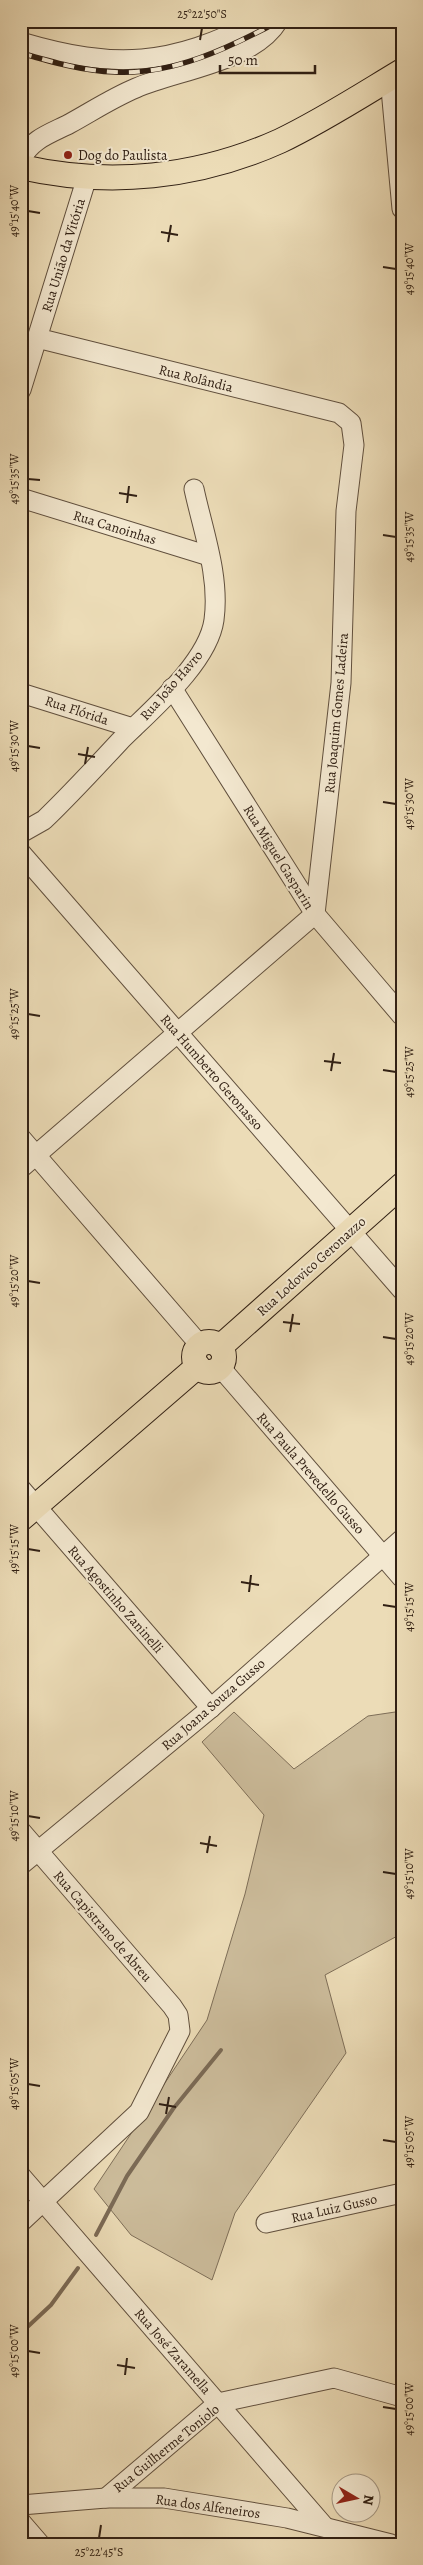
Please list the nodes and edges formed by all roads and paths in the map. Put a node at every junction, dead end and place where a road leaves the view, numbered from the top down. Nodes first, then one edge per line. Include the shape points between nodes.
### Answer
1 (259, 21) edge
2 (278, 21) edge
3 (21, 42) edge
4 (396, 75) edge
5 (21, 159) edge
6 (21, 167) edge
7 (87, 177) junction
8 (402, 210) edge
9 (38, 338) junction
10 (26, 356) edge
11 (21, 390) edge
12 (351, 423) joint
13 (194, 489) dead end
14 (21, 498) edge
15 (209, 556) junction
16 (172, 688) junction
17 (21, 692) edge
18 (133, 728) junction
19 (21, 833) edge
20 (21, 853) edge
21 (315, 914) junction
22 (402, 1016) edge
23 (178, 1033) junction
24 (21, 1138) edge
25 (36, 1155) junction
26 (21, 1168) edge
27 (402, 1185) edge
28 (350, 1231) junction
29 (402, 1290) edge
30 (210, 1356) junction
31 (26, 1505) edge
32 (402, 1539) edge
33 (382, 1556) junction
34 (402, 1578) edge
35 (211, 1708) junction
36 (21, 1831) edge
37 (38, 1850) junction
38 (21, 1865) edge
39 (21, 2176) edge
40 (402, 2192) edge
41 (43, 2202) junction
42 (21, 2222) edge
43 (266, 2223) dead end
44 (402, 2397) edge
45 (218, 2403) junction
46 (106, 2498) junction
47 (21, 2505) edge
48 (21, 2522) edge
49 (324, 2526) junction
50 (40, 2544) edge
51 (391, 2544) edge

1 - 3 street via 212,42 142,60 94,59
2 - 5 street via 269,34 236,54 121,94 31,143
4 - 7 main road via 300,131 236,158 162,175
4 - 8 street
6 - 7 main road
7 - 9 street, Rua União da Vitória
9 - 10 street, Rua União da Vitória
9 - 12 street, Rua Rolândia via 339,413
10 - 11 street, Rua União da Vitória
12 - 21 street, Rua Joaquim Gomes Ladeira via 354,445 346,511 341,682
13 - 15 street, Rua João Havro
14 - 15 street, Rua Canoinhas
15 - 16 street, Rua João Havro via 215,587 214,622 201,651
16 - 18 street, Rua João Havro
16 - 21 street, Rua Miguel Gasparin
17 - 18 street, Rua Flórida
18 - 19 street, Rua João Havro via 44,820
20 - 23 street, Rua Humberto Geronasso
21 - 22 street, Rua Miguel Gasparin
21 - 23 street
23 - 25 street
23 - 28 street, Rua Humberto Geronasso
24 - 25 street, Rua Paula Prevedello Gusso
25 - 26 street
25 - 30 street, Rua Paula Prevedello Gusso
27 - 28 main road, Rua Lodovico Geronazzo
28 - 29 street, Rua Humberto Geronasso
28 - 30 main road, Rua Lodovico Geronazzo
30 - 31 main road, Rua Lodovico Geronazzo
30 - 33 street, Rua Paula Prevedello Gusso
31 - 35 street, Rua Agostinho Zaninelli
32 - 33 street, Rua Joana Souza Gusso
33 - 34 street, Rua Paula Prevedello Gusso
33 - 35 street, Rua Joana Souza Gusso
35 - 37 street, Rua Joana Souza Gusso
36 - 37 street, Rua Capistrano de Abreu
37 - 38 street, Rua Joana Souza Gusso
37 - 41 street, Rua Capistrano de Abreu via 172,2006 180,2024 176,2042 139,2112
39 - 41 street, Rua José Zaramella
40 - 43 street, Rua Luiz Gusso
41 - 42 street
41 - 45 street, Rua José Zaramella
44 - 45 street, Rua Guilherme Toniolo via 334,2378
45 - 46 street, Rua Guilherme Toniolo
45 - 49 street, Rua José Zaramella
46 - 47 street, Rua dos Alfeneiros
46 - 49 street, Rua dos Alfeneiros via 188,2501
48 - 50 street
49 - 51 street, Rua dos Alfeneiros

